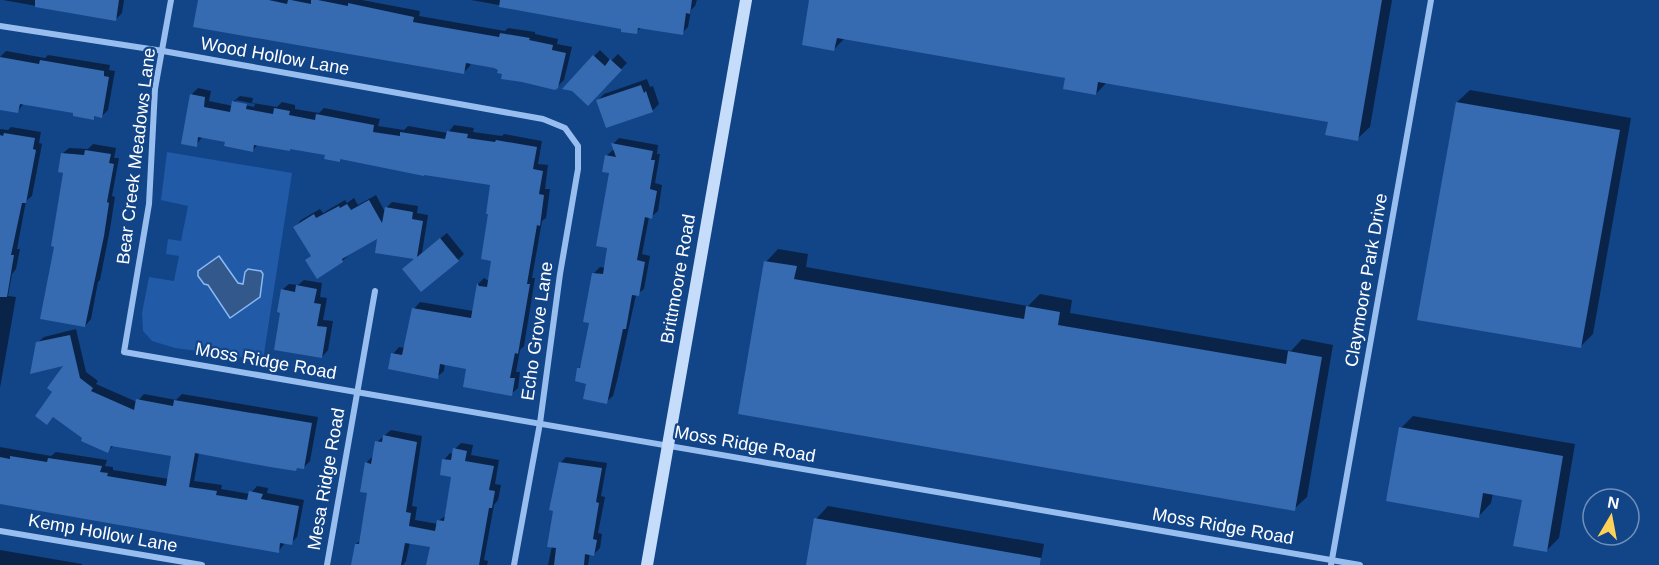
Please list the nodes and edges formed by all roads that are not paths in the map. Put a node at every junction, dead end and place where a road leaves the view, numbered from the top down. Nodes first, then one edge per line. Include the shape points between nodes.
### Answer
1 (171, 0) edge
2 (746, 0) edge
3 (1431, 0) edge
4 (0, 26) edge
5 (163, 51) junction
6 (543, 119) joint
7 (375, 291) dead end
8 (124, 352) joint
9 (356, 392) junction
10 (540, 423) junction
11 (667, 446) junction
12 (0, 531) edge
13 (1331, 563) edge
14 (201, 565) edge
15 (327, 565) edge
16 (514, 565) edge
17 (646, 565) edge
18 (1360, 565) edge

1 - 5 street, Bear Creek Meadows Lane
2 - 11 main road, Brittmoore Road
3 - 13 street, Claymoore Park Drive
4 - 5 street, Wood Hollow Lane
5 - 6 street, Wood Hollow Lane
5 - 8 street, Bear Creek Meadows Lane via 156,89 149,204
6 - 10 street, Echo Grove Lane via 565,128 572,137 578,146 578,169
7 - 9 street, Mesa Ridge Road
8 - 9 street, Moss Ridge Road
9 - 10 street, Moss Ridge Road
9 - 15 street, Mesa Ridge Road
10 - 11 street, Moss Ridge Road
10 - 16 street, Echo Grove Lane
11 - 13 street, Moss Ridge Road
11 - 17 main road, Brittmoore Road
12 - 14 street, Kemp Hollow Lane
13 - 18 street, Moss Ridge Road

